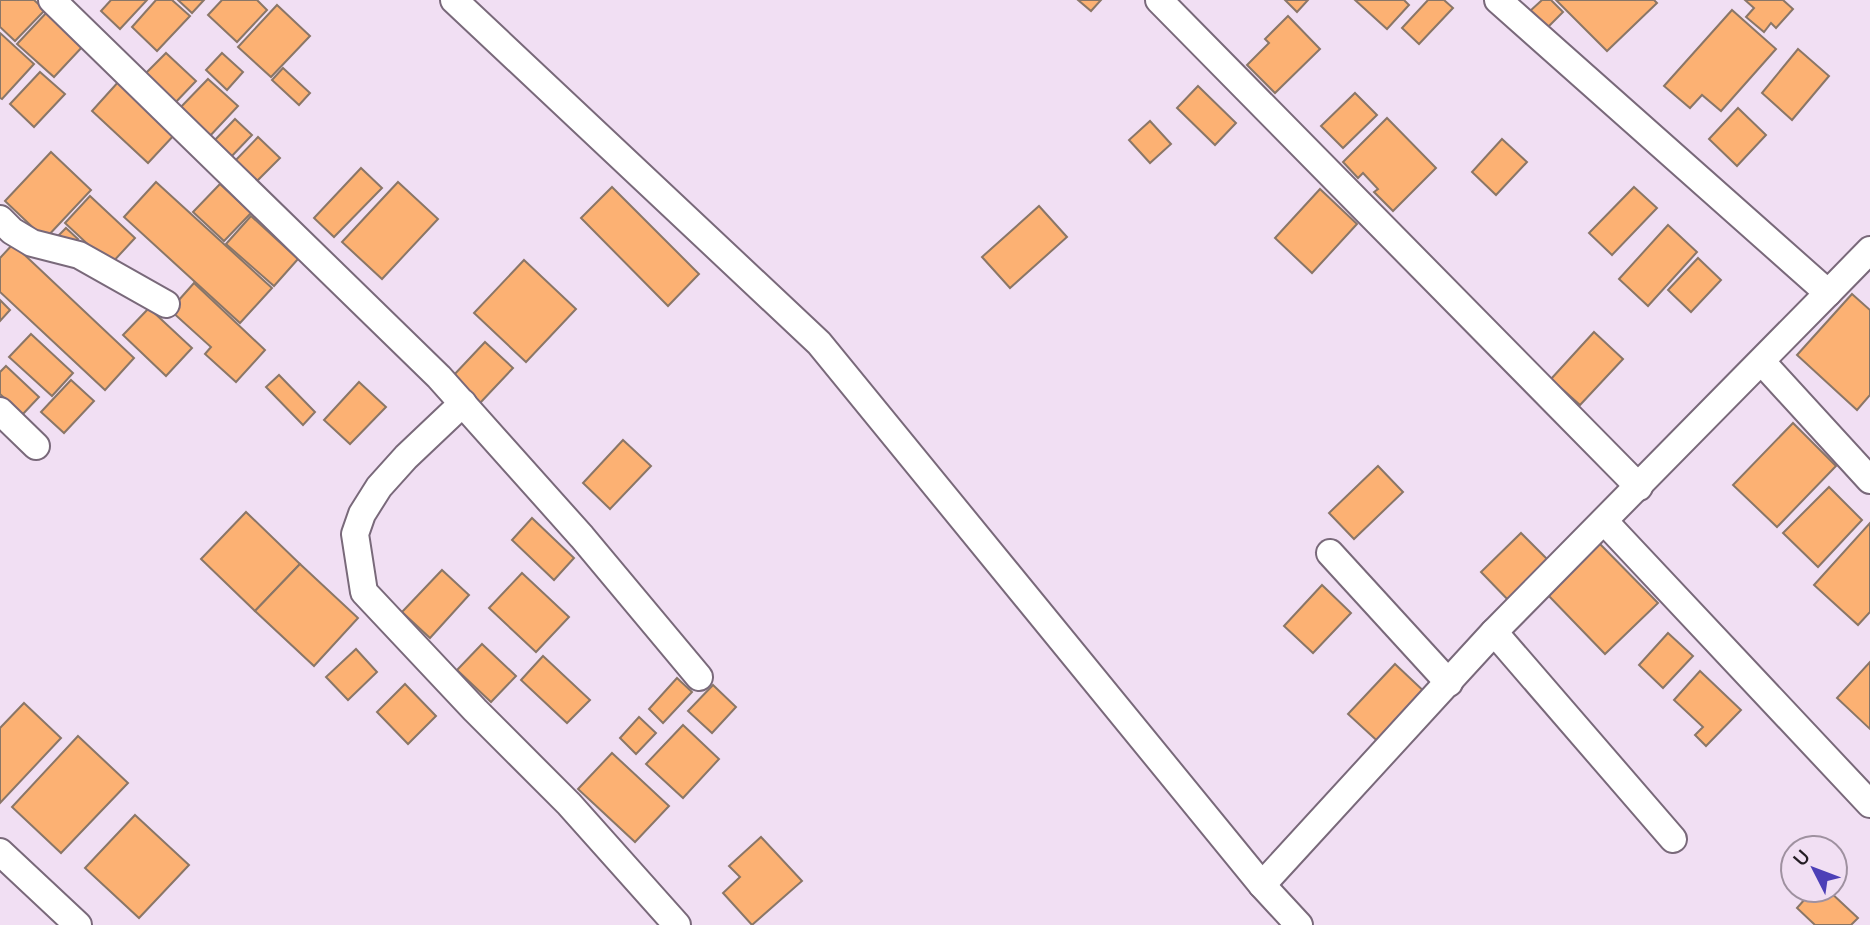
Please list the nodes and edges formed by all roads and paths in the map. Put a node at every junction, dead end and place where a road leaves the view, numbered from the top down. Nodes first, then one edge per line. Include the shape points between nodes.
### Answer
1 (52, 0) edge
2 (454, 0) edge
3 (1159, 0) edge
4 (1498, 0) edge
5 (0, 219) edge
6 (1870, 250) edge
7 (1828, 293) junction
8 (166, 304) dead end
9 (1762, 362) junction
10 (463, 403) junction
11 (0, 411) edge
12 (36, 446) dead end
13 (1870, 480) edge
14 (1639, 487) junction
15 (1605, 522) junction
16 (1330, 553) dead end
17 (1494, 632) junction
18 (699, 677) dead end
19 (1449, 682) junction
20 (1870, 804) edge
21 (1673, 839) dead end
22 (0, 852) edge
23 (1262, 885) junction
24 (78, 925) edge
25 (677, 925) edge
26 (1299, 925) edge

1 - 10 street
2 - 23 street via 819,343
3 - 14 street
4 - 7 street
5 - 8 street via 32,243 79,255
6 - 7 street
7 - 9 street
9 - 13 street
9 - 14 street
10 - 18 street
10 - 25 street via 397,467 362,514 355,534 365,592 569,804
11 - 12 street
14 - 15 street
15 - 17 street
15 - 20 street
16 - 19 street
17 - 19 street
17 - 21 street
19 - 23 street
22 - 24 street
23 - 26 street

